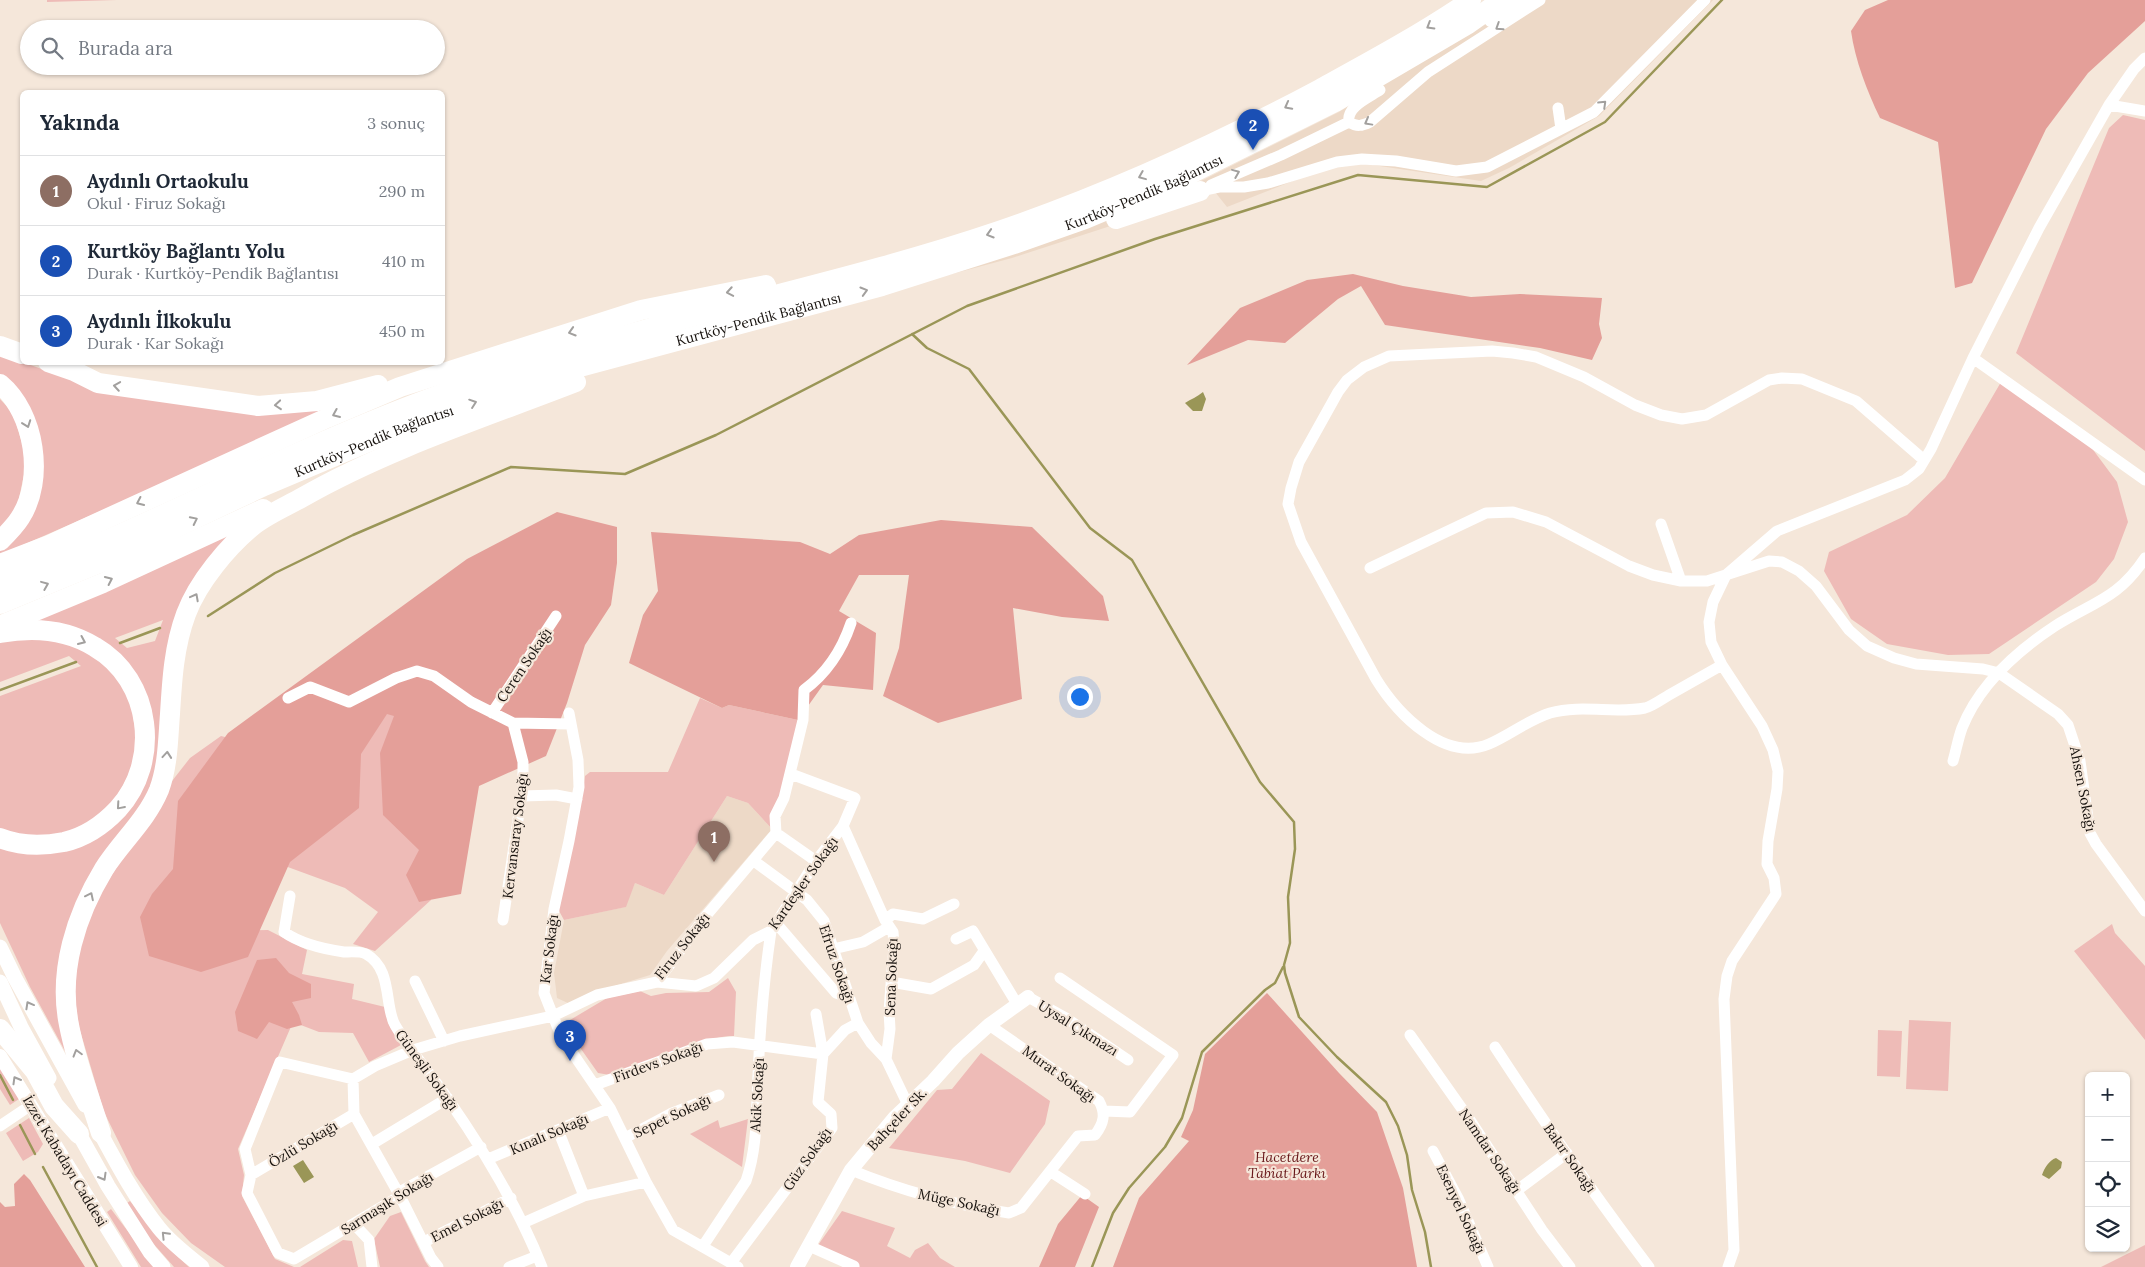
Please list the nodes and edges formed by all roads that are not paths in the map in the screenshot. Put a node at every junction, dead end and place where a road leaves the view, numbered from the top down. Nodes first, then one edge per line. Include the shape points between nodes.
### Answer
1 (1471, 0) edge
2 (1502, 0) edge
3 (1520, 0) edge
4 (1540, 0) edge
5 (1705, 0) edge
6 (2145, 58) edge
7 (1380, 90) joint
8 (2109, 105) junction
9 (1558, 108) dead end
10 (2145, 112) edge
11 (1349, 122) junction
12 (1561, 128) junction
13 (1273, 158) junction
14 (1278, 180) junction
15 (1200, 191) junction
16 (966, 259) junction
17 (881, 267) junction
18 (695, 336) junction
19 (0, 346) edge
20 (20, 353) edge
21 (1973, 358) junction
22 (480, 361) junction
23 (57, 365) edge
24 (0, 384) edge
25 (1924, 460) junction
26 (344, 474) junction
27 (2145, 480) edge
28 (1661, 524) dead end
29 (0, 541) edge
30 (2145, 558) edge
31 (0, 564) edge
32 (1370, 568) dead end
33 (1726, 575) junction
34 (1681, 580) junction
35 (0, 584) edge
36 (0, 604) edge
37 (556, 616) dead end
38 (851, 623) dead end
39 (0, 626) edge
40 (0, 633) edge
41 (1722, 665) junction
42 (1999, 673) junction
43 (288, 698) dead end
44 (492, 713) junction
45 (513, 723) junction
46 (1953, 761) dead end
47 (791, 774) junction
48 (522, 796) junction
49 (577, 799) junction
50 (843, 826) junction
51 (776, 833) junction
52 (0, 838) edge
53 (754, 861) junction
54 (816, 862) junction
55 (796, 891) junction
56 (290, 896) dead end
57 (954, 904) dead end
58 (2145, 911) edge
59 (503, 920) dead end
60 (887, 924) junction
61 (773, 927) junction
62 (956, 939) dead end
63 (0, 947) edge
64 (833, 949) junction
65 (984, 951) junction
66 (1060, 978) dead end
67 (415, 981) dead end
68 (0, 982) edge
69 (657, 982) junction
70 (891, 982) junction
71 (848, 997) junction
72 (1022, 1001) junction
73 (816, 1014) dead end
74 (553, 1016) junction
75 (858, 1023) junction
76 (989, 1025) junction
77 (0, 1029) edge
78 (1410, 1035) dead end
79 (444, 1041) junction
80 (760, 1044) junction
81 (1495, 1047) dead end
82 (413, 1050) junction
83 (823, 1054) junction
84 (0, 1056) edge
85 (886, 1059) junction
86 (1128, 1060) dead end
87 (353, 1079) junction
88 (596, 1085) junction
89 (719, 1095) dead end
90 (448, 1098) junction
91 (30, 1105) junction
92 (908, 1105) junction
93 (610, 1108) junction
94 (1104, 1112) junction
95 (354, 1114) junction
96 (0, 1126) edge
97 (558, 1130) junction
98 (79, 1134) junction
99 (101, 1134) junction
100 (1095, 1135) joint
101 (626, 1138) junction
102 (372, 1144) junction
103 (480, 1147) junction
104 (1433, 1151) dead end
105 (1567, 1153) junction
106 (488, 1160) junction
107 (851, 1170) junction
108 (1051, 1172) junction
109 (251, 1175) junction
110 (646, 1182) junction
111 (1516, 1191) junction
112 (1085, 1194) dead end
113 (400, 1196) junction
114 (584, 1196) junction
115 (510, 1198) junction
116 (523, 1223) junction
117 (354, 1224) junction
118 (424, 1242) junction
119 (703, 1246) junction
120 (809, 1246) junction
121 (540, 1261) edge
122 (734, 1265) edge
123 (854, 1266) dead end
124 (131, 1267) edge
125 (163, 1267) edge
126 (202, 1267) edge
127 (372, 1267) edge
128 (438, 1267) edge
129 (509, 1267) edge
130 (797, 1267) edge
131 (1488, 1267) edge
132 (1570, 1267) edge
133 (1649, 1267) edge
134 (1728, 1267) edge

1 -> 17 highway, Kurtköy-Pendik Bağlantısı via 1368,63 1281,110 1160,168 999,231
2 - 16 highway, Kurtköy-Pendik Bağlantısı via 1468,24 1335,102 1194,172 1085,219
3 - 7 highway
4 -> 11 street via 1435,67 1370,122 1363,126
12 -> 5 street via 1594,112
6 - 8 street
7 - 11 street via 1352,109
8 - 10 street
8 - 21 street via 2039,228
9 - 12 street
11 - 13 street
12 - 14 street via 1473,170 1456,172 1396,161 1362,159 1338,162
13 - 14 street
15 -> 13 street
14 - 15 street
15 - 16 highway via 1015,256
18 -> 16 highway, Kurtköy-Pendik Bağlantısı via 882,286
17 -> 22 highway via 641,310
17 - 35 highway, Kurtköy-Pendik Bağlantısı via 577,349 460,387 353,428 104,543
18 - 26 highway
36 -> 18 highway, Kurtköy-Pendik Bağlantısı via 119,555 264,486 402,428 572,369
19 - 20 highway
21 - 25 street
21 - 27 street
22 -> 23 highway via 317,401 258,406 98,383
22 -> 31 highway via 400,387
24 -> 29 highway via 26,420 32,438 34,468 30,494 21,517
25 - 33 street via 1919,469 1905,480 1777,531
25 - 41 street via 1856,401 1802,380 1769,380 1706,414 1682,419 1635,405 1559,365 1514,352 1389,356 1364,367 1347,380 1299,462 1288,504 1301,542 1376,680 1423,732 1445,745 1466,749 1488,745 1550,713 1574,709 1648,707
39 -> 26 highway
99 -> 26 highway via 69,1025 68,966 79,919 91,892 149,809 165,771 174,656 187,612 212,570 254,524
28 - 34 street
30 - 42 street via 2134,576 2108,598 2056,626 2010,660
32 - 34 street via 1486,513 1513,512 1546,522 1629,566
33 - 34 street via 1707,581
33 - 41 street via 1713,602 1709,622 1711,642
33 - 42 street via 1769,561 1782,562 1816,586 1849,630 1867,646 1916,664 1983,668
37 - 44 street, Ceren Sokağı
38 - 47 street via 843,646 815,682 804,690 802,720
40 -> 52 highway via 21,629 52,631 96,647 129,681 140,706 146,734 144,759 134,787 99,826 72,840 46,844 18,843
41 - 134 street via 1762,726 1778,771 1767,864 1774,878 1776,894 1732,961 1724,999 1734,1250
42 - 46 street via 1976,700 1962,728
42 - 58 street, Ahsen Sokağı via 2058,714 2068,725 2080,761 2090,833
43 - 44 street via 310,688 348,702 417,671 434,676
44 - 45 street
45 - 48 street, Kervansaray Sokağı via 523,762
45 - 49 street, Kar Sokağı via 570,718 578,760
47 - 50 street, Kardeşler Sokağı via 855,798
47 - 51 street via 776,816
48 - 49 street via 556,795
48 - 59 street, Kervansaray Sokağı
49 - 74 street, Kar Sokağı via 554,909 546,969 544,993
50 - 54 street, Kardeşler Sokağı
50 - 60 street, Sena Sokağı
51 - 53 street, Firuz Sokağı
51 - 54 street
53 - 55 street, Efruz Sokağı
53 - 69 street, Firuz Sokağı via 705,917
54 - 55 street, Kardeşler Sokağı
55 - 61 street, Kardeşler Sokağı
55 - 64 street, Efruz Sokağı via 824,921
56 - 82 street, Güneşli Sokağı via 284,932 318,947 366,953 378,965 387,984 394,1024
57 - 60 street via 923,919 893,914
60 - 64 street via 863,942
60 - 70 street, Sena Sokağı via 893,932 894,945
61 - 69 street, Kardeşler Sokağı via 754,940 714,978 696,986
61 - 71 street via 836,992
61 - 80 street, Akik Sokağı via 765,972
62 - 65 street via 972,931
99 -> 63 main road
64 - 71 street, Efruz Sokağı
65 - 70 street via 974,965 931,990
65 - 72 street
66 - 94 street via 1172,1055 1130,1112
67 - 79 street
68 - 98 main road
69 - 74 street, Firuz Sokağı via 597,995
70 - 85 street, Sena Sokağı
71 - 75 street, Efruz Sokağı
72 - 76 street, Bahçeler Sk.
72 - 86 street, Uysal Çıkmazı via 1066,1018
73 - 83 street, Güz Sokağı
74 - 79 street, Firuz Sokağı
74 - 88 street, Kar Sokağı via 561,1036
75 - 83 street via 845,1030
75 - 85 street, Efruz Sokağı via 870,1043
76 - 92 street, Bahçeler Sk.
76 - 94 street, Murat Sokağı via 1099,1101
77 - 98 highway via 34,1071 54,1106
78 - 111 street, Namdar Sokağı
79 - 82 street, Firuz Sokağı
80 - 83 street, Firdevs Sokağı
80 - 88 street, Firdevs Sokağı via 707,1044
80 - 119 street, Akik Sokağı via 757,1130 751,1169
81 - 105 street, Bakır Sokağı
82 - 87 street, Firuz Sokağı
82 - 90 street, Güneşli Sokağı
83 - 122 street, Güz Sokağı via 818,1102 831,1114 832,1128
91 -> 84 street, İzzet Kabadayı Caddesi
85 - 92 street
87 - 95 street
87 - 109 street via 280,1062 245,1149
88 - 93 street, Kar Sokağı
89 - 101 street, Sepet Sokağı via 670,1114
90 - 102 street
90 - 103 street, Güneşli Sokağı
91 - 96 street
91 - 124 street, İzzet Kabadayı Caddesi
92 - 107 street, Bahçeler Sk.
93 - 97 street, Kınalı Sokağı
93 - 101 street, Kar Sokağı
94 - 100 street, Murat Sokağı via 1102,1126
95 - 102 street
95 - 109 street, Özlü Sokağı
97 - 106 street, Kınalı Sokağı
97 - 114 street
98 -> 125 main road via 140,1236
126 -> 99 main road via 159,1228
100 - 108 street, Müge Sokağı via 1078,1136
101 - 110 street, Kar Sokağı
102 - 113 street
103 - 106 street, Güneşli Sokağı
103 - 113 street, Sarmaşık Sokağı via 404,1190
104 - 131 street, Esenyel Sokağı
105 - 111 street
105 - 133 street, Bakır Sokağı
106 - 115 street, Güneşli Sokağı
107 - 108 street, Müge Sokağı via 889,1186 1009,1213 1021,1208
107 - 120 street, Bahçeler Sk.
108 - 112 street
109 - 117 street, Sarmaşık Sokağı via 248,1193 278,1253 294,1259
110 - 114 street
110 - 119 street, Kar Sokağı via 673,1230
111 - 132 street, Namdar Sokağı
113 - 117 street, Sarmaşık Sokağı
113 - 118 street
114 - 116 street
115 - 116 street, Güneşli Sokağı
115 - 118 street, Emel Sokağı
116 - 121 street, Güneşli Sokağı
117 - 127 street via 369,1240
118 - 128 street
119 - 122 street, Kar Sokağı
120 - 123 street
120 - 130 street, Bahçeler Sk.
121 - 129 street

